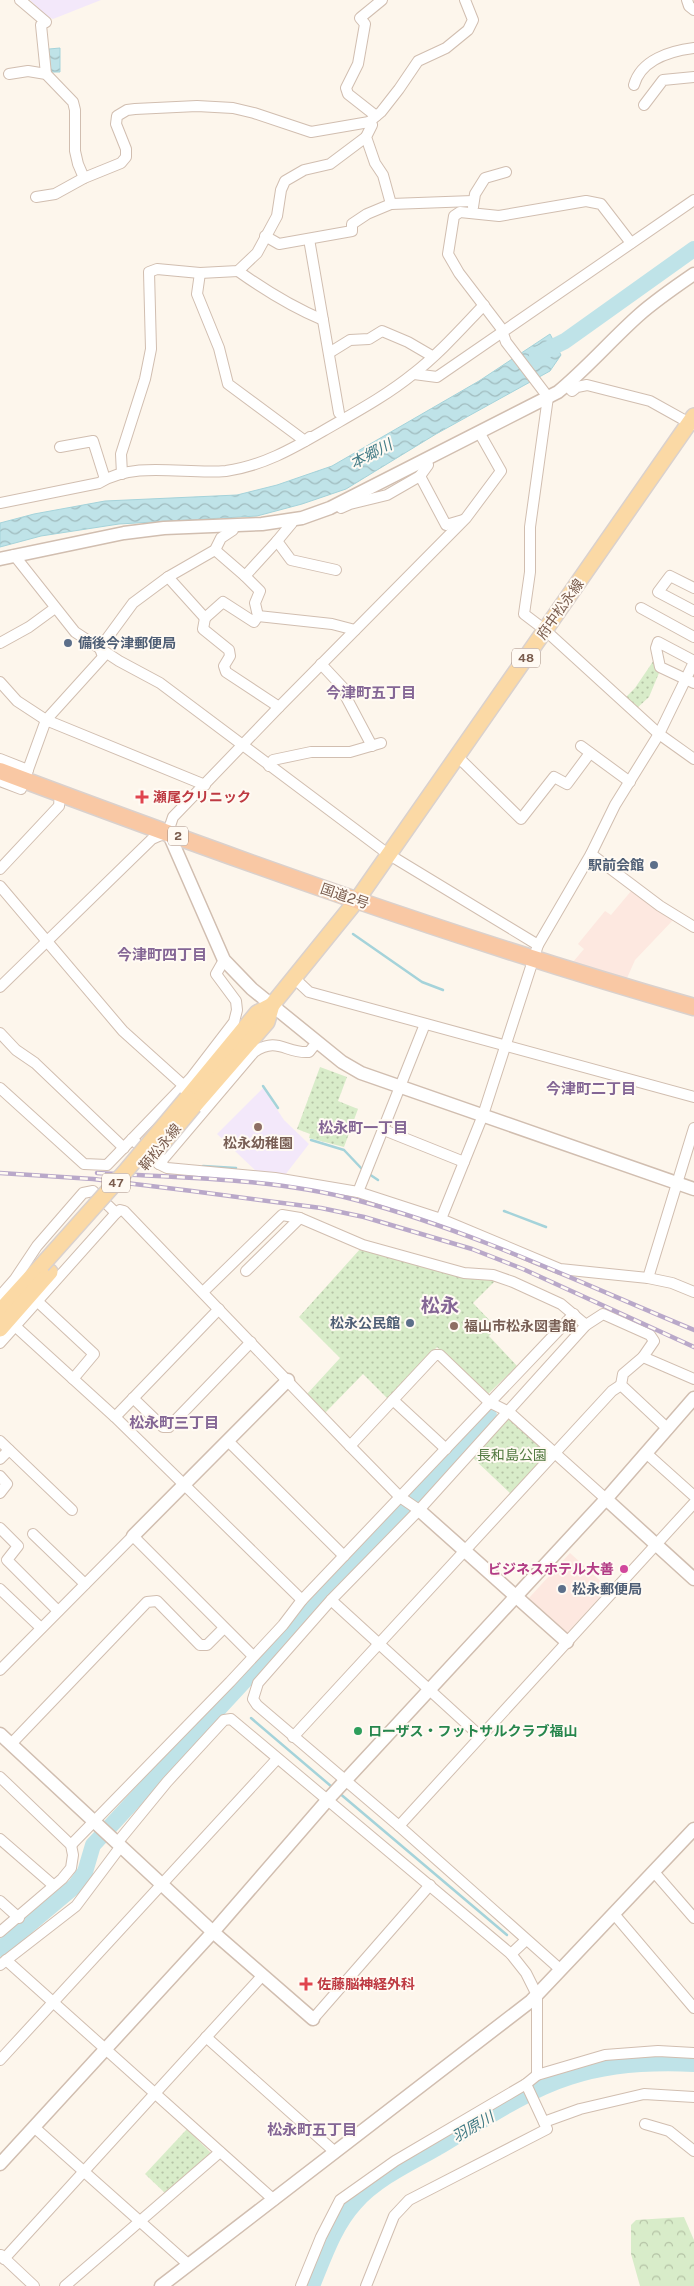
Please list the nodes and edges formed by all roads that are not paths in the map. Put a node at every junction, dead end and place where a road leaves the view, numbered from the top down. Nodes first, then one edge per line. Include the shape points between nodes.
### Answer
1 (20, 0) edge
2 (382, 0) edge
3 (466, 0) edge
4 (687, 0) edge
5 (694, 10) edge
6 (694, 48) edge
7 (9, 74) dead end
8 (46, 74) junction
9 (694, 77) edge
10 (634, 85) dead end
11 (644, 105) dead end
12 (373, 119) junction
13 (366, 137) junction
14 (506, 172) dead end
15 (84, 178) junction
16 (36, 197) dead end
17 (694, 200) edge
18 (473, 201) junction
19 (391, 204) junction
20 (473, 213) junction
21 (265, 236) junction
22 (310, 239) junction
23 (631, 244) junction
24 (238, 271) junction
25 (200, 273) junction
26 (694, 274) edge
27 (484, 305) junction
28 (323, 320) junction
29 (504, 338) junction
30 (329, 353) junction
31 (432, 356) junction
32 (414, 374) junction
33 (567, 385) junction
34 (548, 397) junction
35 (380, 398) junction
36 (339, 413) junction
37 (692, 421) edge
38 (479, 432) junction
39 (305, 441) junction
40 (60, 447) dead end
41 (426, 459) junction
42 (122, 474) junction
43 (420, 476) junction
44 (105, 479) junction
45 (0, 503) edge
46 (330, 508) junction
47 (466, 518) junction
48 (291, 520) junction
49 (234, 525) junction
50 (277, 541) junction
51 (216, 550) junction
52 (14, 555) junction
53 (0, 559) edge
54 (336, 570) dead end
55 (245, 576) junction
56 (168, 577) junction
57 (694, 588) edge
58 (55, 608) junction
59 (641, 608) dead end
60 (694, 611) edge
61 (258, 616) junction
62 (206, 618) junction
63 (355, 630) junction
64 (546, 630) junction
65 (694, 637) edge
66 (0, 643) edge
67 (100, 648) junction
68 (694, 662) edge
69 (321, 664) junction
70 (690, 681) edge
71 (0, 682) edge
72 (279, 707) junction
73 (46, 720) junction
74 (659, 734) junction
75 (243, 746) junction
76 (581, 746) dead end
77 (590, 753) junction
78 (458, 757) junction
79 (0, 759) edge
80 (694, 759) edge
81 (270, 766) junction
82 (0, 771) edge
83 (26, 775) junction
84 (0, 781) edge
85 (630, 782) junction
86 (205, 785) junction
87 (60, 794) junction
88 (168, 832) junction
89 (388, 854) junction
90 (591, 854) junction
91 (0, 869) edge
92 (0, 886) edge
93 (357, 900) junction
94 (694, 927) edge
95 (521, 935) junction
96 (47, 942) junction
97 (512, 952) junction
98 (536, 952) junction
99 (224, 960) junction
100 (294, 978) junction
101 (0, 987) edge
102 (272, 1005) junction
103 (694, 1007) edge
104 (425, 1024) junction
105 (0, 1033) edge
106 (317, 1042) junction
107 (507, 1045) junction
108 (400, 1087) junction
109 (0, 1088) edge
110 (188, 1096) junction
111 (694, 1097) edge
112 (482, 1115) junction
113 (694, 1128) edge
114 (384, 1130) junction
115 (132, 1139) junction
116 (124, 1148) junction
117 (464, 1162) junction
118 (159, 1164) junction
119 (678, 1184) junction
120 (694, 1189) edge
121 (358, 1192) junction
122 (116, 1212) junction
123 (300, 1218) junction
124 (442, 1219) junction
125 (46, 1269) junction
126 (246, 1271) dead end
127 (648, 1278) junction
128 (0, 1279) edge
129 (8, 1287) junction
130 (203, 1292) junction
131 (694, 1292) edge
132 (0, 1296) edge
133 (37, 1301) junction
134 (219, 1309) junction
135 (0, 1311) edge
136 (574, 1314) junction
137 (586, 1326) junction
138 (8, 1327) edge
139 (251, 1342) junction
140 (0, 1343) edge
141 (642, 1357) junction
142 (73, 1379) junction
143 (694, 1379) edge
144 (288, 1380) junction
145 (621, 1385) junction
146 (133, 1398) junction
147 (694, 1398) edge
148 (393, 1400) junction
149 (489, 1402) junction
150 (509, 1412) junction
151 (115, 1417) junction
152 (668, 1429) junction
153 (228, 1440) junction
154 (0, 1441) edge
155 (350, 1446) junction
156 (446, 1448) junction
157 (9, 1450) junction
158 (555, 1452) junction
159 (646, 1453) junction
160 (0, 1459) edge
161 (0, 1476) edge
162 (183, 1485) junction
163 (0, 1492) edge
164 (694, 1496) edge
165 (400, 1497) junction
166 (606, 1499) junction
167 (694, 1503) edge
168 (72, 1510) dead end
169 (419, 1510) junction
170 (0, 1528) edge
171 (33, 1534) dead end
172 (133, 1536) junction
173 (656, 1545) junction
174 (464, 1552) junction
175 (344, 1556) junction
176 (694, 1579) edge
177 (85, 1584) junction
178 (0, 1589) edge
179 (516, 1596) junction
180 (302, 1600) junction
181 (332, 1600) junction
182 (58, 1611) junction
183 (41, 1628) junction
184 (224, 1628) junction
185 (566, 1642) junction
186 (379, 1644) junction
187 (253, 1656) junction
188 (2, 1662) edge
189 (429, 1690) junction
190 (0, 1734) edge
191 (480, 1736) junction
192 (294, 1737) junction
193 (11, 1744) junction
194 (278, 1758) junction
195 (0, 1777) edge
196 (343, 1784) junction
197 (329, 1798) junction
198 (97, 1823) junction
199 (399, 1826) junction
200 (694, 1829) edge
201 (0, 1839) edge
202 (117, 1843) junction
203 (71, 1845) junction
204 (654, 1872) junction
205 (163, 1884) junction
206 (53, 1885) junction
207 (430, 1885) junction
208 (0, 1901) edge
209 (614, 1914) junction
210 (19, 1918) junction
211 (694, 1918) edge
212 (0, 1932) edge
213 (213, 1932) junction
214 (526, 1940) junction
215 (511, 1954) junction
216 (3, 1963) edge
217 (561, 1970) junction
218 (262, 1976) junction
219 (537, 1995) junction
220 (52, 2002) junction
221 (694, 2008) edge
222 (313, 2019) joint
223 (206, 2037) junction
224 (105, 2051) junction
225 (694, 2053) edge
226 (0, 2060) edge
227 (537, 2075) junction
228 (526, 2084) junction
229 (154, 2093) junction
230 (694, 2097) edge
231 (544, 2122) junction
232 (646, 2124) dead end
233 (35, 2128) junction
234 (694, 2151) edge
235 (220, 2152) junction
236 (335, 2152) junction
237 (0, 2164) edge
238 (84, 2171) junction
239 (274, 2200) junction
240 (140, 2221) junction
241 (2, 2256) edge
242 (189, 2265) junction
243 (34, 2286) edge
244 (65, 2286) edge
245 (161, 2286) edge
246 (301, 2286) edge
247 (366, 2286) edge

1 - 8 street via 46,22 41,26 41,32
2 - 12 street via 360,18 365,24 358,64 346,88
3 - 12 street via 473,20 468,30 446,48 418,61
4 - 5 street
6 - 10 street via 651,61 643,67
7 - 8 street via 28,71
8 - 15 street via 73,102 75,151
9 - 11 street via 663,80
12 - 13 street
12 - 15 street via 311,132 232,108 197,106 127,110 117,116 116,124 126,157 121,163
13 - 19 street via 374,162 383,175
13 - 21 street via 330,164 304,170 285,181 277,216
14 - 18 street via 484,178
15 - 16 street via 55,194
17 - 23 street
18 - 19 street
18 - 20 street
19 - 22 street via 352,224 352,231
20 - 23 street via 499,216 586,201 601,204
20 - 27 street via 460,212 454,216 448,254
21 - 22 street via 279,244
21 - 24 street via 256,253
22 - 28 street
23 - 29 street
24 - 25 street
24 - 28 street via 294,308
25 - 39 street via 197,294 219,348 228,384
25 - 42 street via 157,269 149,272 151,350 121,454
26 - 33 street via 638,316
27 - 29 street via 501,328
27 - 31 street
28 - 30 street
29 - 32 street via 437,377
29 - 34 street
30 - 31 street via 350,340 368,339 382,331
30 - 36 street
31 - 32 street
32 - 35 street
33 - 34 street
33 - 37 street via 572,391 587,385 650,401
34 - 38 street
34 - 64 street via 530,527 530,572 524,614
35 - 36 street
35 - 39 street
36 - 39 street
37 - 64 main road, 府中松永線 / 48
38 - 41 street
38 - 47 street via 501,471
39 - 42 street via 263,462 226,471 150,470
40 - 44 street via 93,441
41 - 43 street via 428,465
41 - 46 street
42 - 44 street
43 - 46 street via 387,495 350,504 333,512
43 - 47 street via 446,525
44 - 45 street via 99,483
46 - 48 street
47 - 63 street
48 - 49 street
48 - 50 street
49 - 51 street via 233,530 221,538
49 - 52 street via 164,528
50 - 54 street via 291,560
50 - 55 street
51 - 55 street
51 - 56 street
52 - 53 street
52 - 58 street
55 - 61 street via 260,591 256,603
56 - 62 street
56 - 67 street via 133,603
57 - 60 street via 670,576 658,592
58 - 66 street
58 - 67 street via 75,632
59 - 65 street
61 - 62 street via 254,622 223,602
61 - 63 street via 332,624
62 - 72 street via 202,629 228,650 230,656 224,666 226,672
63 - 69 street
64 - 74 street
64 - 78 main road, 府中松永線 / 48
67 - 73 street via 103,657
67 - 75 street via 160,683
68 - 70 street
68 - 70 street via 658,642 660,667
69 - 72 street
69 - 81 street via 349,694 346,697 376,744 350,752 311,752 273,760
70 - 74 street
71 - 73 street via 17,701
72 - 75 street
73 - 83 street
73 - 86 street
74 - 80 street
74 - 85 street
75 - 81 street
75 - 86 street
76 - 77 street
77 - 78 street via 567,784 554,777 521,819
77 - 85 street
78 - 89 main road, 府中松永線 / 48
79 - 83 street
81 - 89 street
82 - 83 highway, 国道2号 / 2
83 - 84 street via 21,789
83 - 87 highway, 国道2号 / 2
85 - 90 street
86 - 88 street via 173,817
87 - 88 highway, 国道2号 / 2
87 - 91 street via 58,806
88 - 93 highway, 国道2号 / 2
88 - 96 street via 152,839
88 - 99 street
89 - 93 main road, 府中松永線 / 48
89 - 95 street
90 - 94 street via 660,906
90 - 98 street
92 - 96 street
93 - 97 highway, 国道2号 / 2
93 - 100 main road, 鞆松永線 / 47
95 - 97 street
95 - 98 street
96 - 101 street
96 - 110 street via 123,1031
97 - 98 highway, 国道2号 / 2
98 - 103 highway, 国道2号 / 2
98 - 107 street
99 - 102 street
99 - 110 street via 216,974 236,1001 234,1022 191,1078
100 - 102 main road, 鞆松永線 / 47
100 - 104 street via 308,992
102 - 106 street
102 - 110 main road, 鞆松永線 / 47 via 257,1013
104 - 107 street
104 - 108 street
105 - 116 street via 16,1050 35,1062
106 - 108 street via 361,1073
106 - 118 street via 309,1052 268,1044 254,1052
107 - 111 street
107 - 112 street
108 - 112 street
108 - 114 street
109 - 116 street, 47 via 84,1164 107,1164
110 - 115 street
110 - 125 main road, 鞆松永線 / 47, bridge
112 - 117 street
112 - 119 street
113 - 119 street
114 - 117 street
114 - 121 street
115 - 116 street
115 - 118 street
117 - 124 street
118 - 121 street via 167,1168 274,1178
119 - 120 street
119 - 127 street
121 - 124 street
122 - 129 street via 93,1191 83,1193 37,1246
122 - 130 street via 124,1211
122 - 133 street
123 - 126 street
123 - 130 street via 282,1215
123 - 136 street via 363,1244 464,1273 493,1275 513,1282 546,1296
124 - 127 street via 560,1269
125 - 135 main road, 鞆松永線 / 47
125 - 138 main road, 鞆松永線 / 47
127 - 131 street
128 - 129 street
129 - 132 street
130 - 134 street
133 - 138 street
133 - 142 street via 94,1354
134 - 139 street
134 - 146 street
136 - 137 street
136 - 149 street
137 - 141 street via 603,1314 650,1335 654,1342
137 - 150 street
138 - 140 street
138 - 142 street
139 - 144 street
139 - 146 street via 169,1427 163,1427
141 - 143 street
141 - 145 street via 623,1374
142 - 151 street
144 - 153 street
144 - 155 street
145 - 152 street
145 - 158 street
146 - 151 street
147 - 152 street
148 - 149 street via 435,1355 440,1355
148 - 155 street
148 - 156 street
149 - 150 street
149 - 156 street
150 - 158 street
150 - 169 street
151 - 162 street
152 - 159 street
153 - 162 street
153 - 175 street
154 - 157 street
155 - 165 street
156 - 165 street
157 - 160 street
157 - 168 street
158 - 166 street
158 - 174 street
159 - 164 street
159 - 166 street
161 - 163 street via 8,1484
162 - 172 street
162 - 180 street
165 - 169 street
165 - 175 street
166 - 173 street
166 - 179 street
167 - 173 street
169 - 174 street
169 - 181 street
170 - 182 street via 18,1546 7,1560
171 - 177 street
172 - 177 street
172 - 184 street
173 - 176 street
173 - 185 street
174 - 179 street
174 - 186 street
175 - 180 street
177 - 182 street
178 - 183 street
179 - 185 street
179 - 189 street
180 - 187 street
181 - 186 street
181 - 192 street via 254,1691 253,1699 257,1705
182 - 183 street
183 - 188 street
184 - 187 street
184 - 193 street via 207,1645 200,1645 157,1601 147,1602
185 - 191 street
186 - 189 street
186 - 192 street
187 - 198 street
189 - 191 street
189 - 196 street
190 - 193 street
191 - 199 street
192 - 196 street
193 - 198 street
194 - 197 street
194 - 202 street via 231,1719 224,1720
194 - 205 street
195 - 203 street
196 - 197 street
196 - 199 street
197 - 207 street
197 - 213 street
198 - 202 street
198 - 203 street
199 - 214 street
200 - 204 street
201 - 206 street
202 - 205 street
202 - 216 street via 76,1906
203 - 206 street via 71,1868
204 - 209 street
204 - 211 street
205 - 213 street
205 - 220 street
206 - 210 street
207 - 215 street
207 - 222 street
208 - 210 street
209 - 217 street
209 - 221 street
210 - 212 street
213 - 218 street
213 - 224 street
214 - 215 street
214 - 217 street
215 - 219 street
216 - 220 street
217 - 219 street
218 - 222 street
218 - 223 street
219 - 227 street
219 - 236 street
220 - 224 street
220 - 226 street
223 - 229 street
223 - 236 street
224 - 229 street
224 - 233 street
225 - 227 street via 658,2051 605,2055
227 - 228 street
228 - 231 street
228 - 246 street via 395,2160 340,2200
229 - 235 street
229 - 238 street
230 - 231 street via 644,2094 580,2109
231 - 247 street via 547,2129 410,2200 394,2216
232 - 234 street via 669,2131
233 - 237 street
233 - 238 street
235 - 239 street
235 - 240 street
236 - 239 street
238 - 240 street
238 - 241 street
239 - 242 street
240 - 242 street
240 - 244 street
241 - 243 street
242 - 245 street

